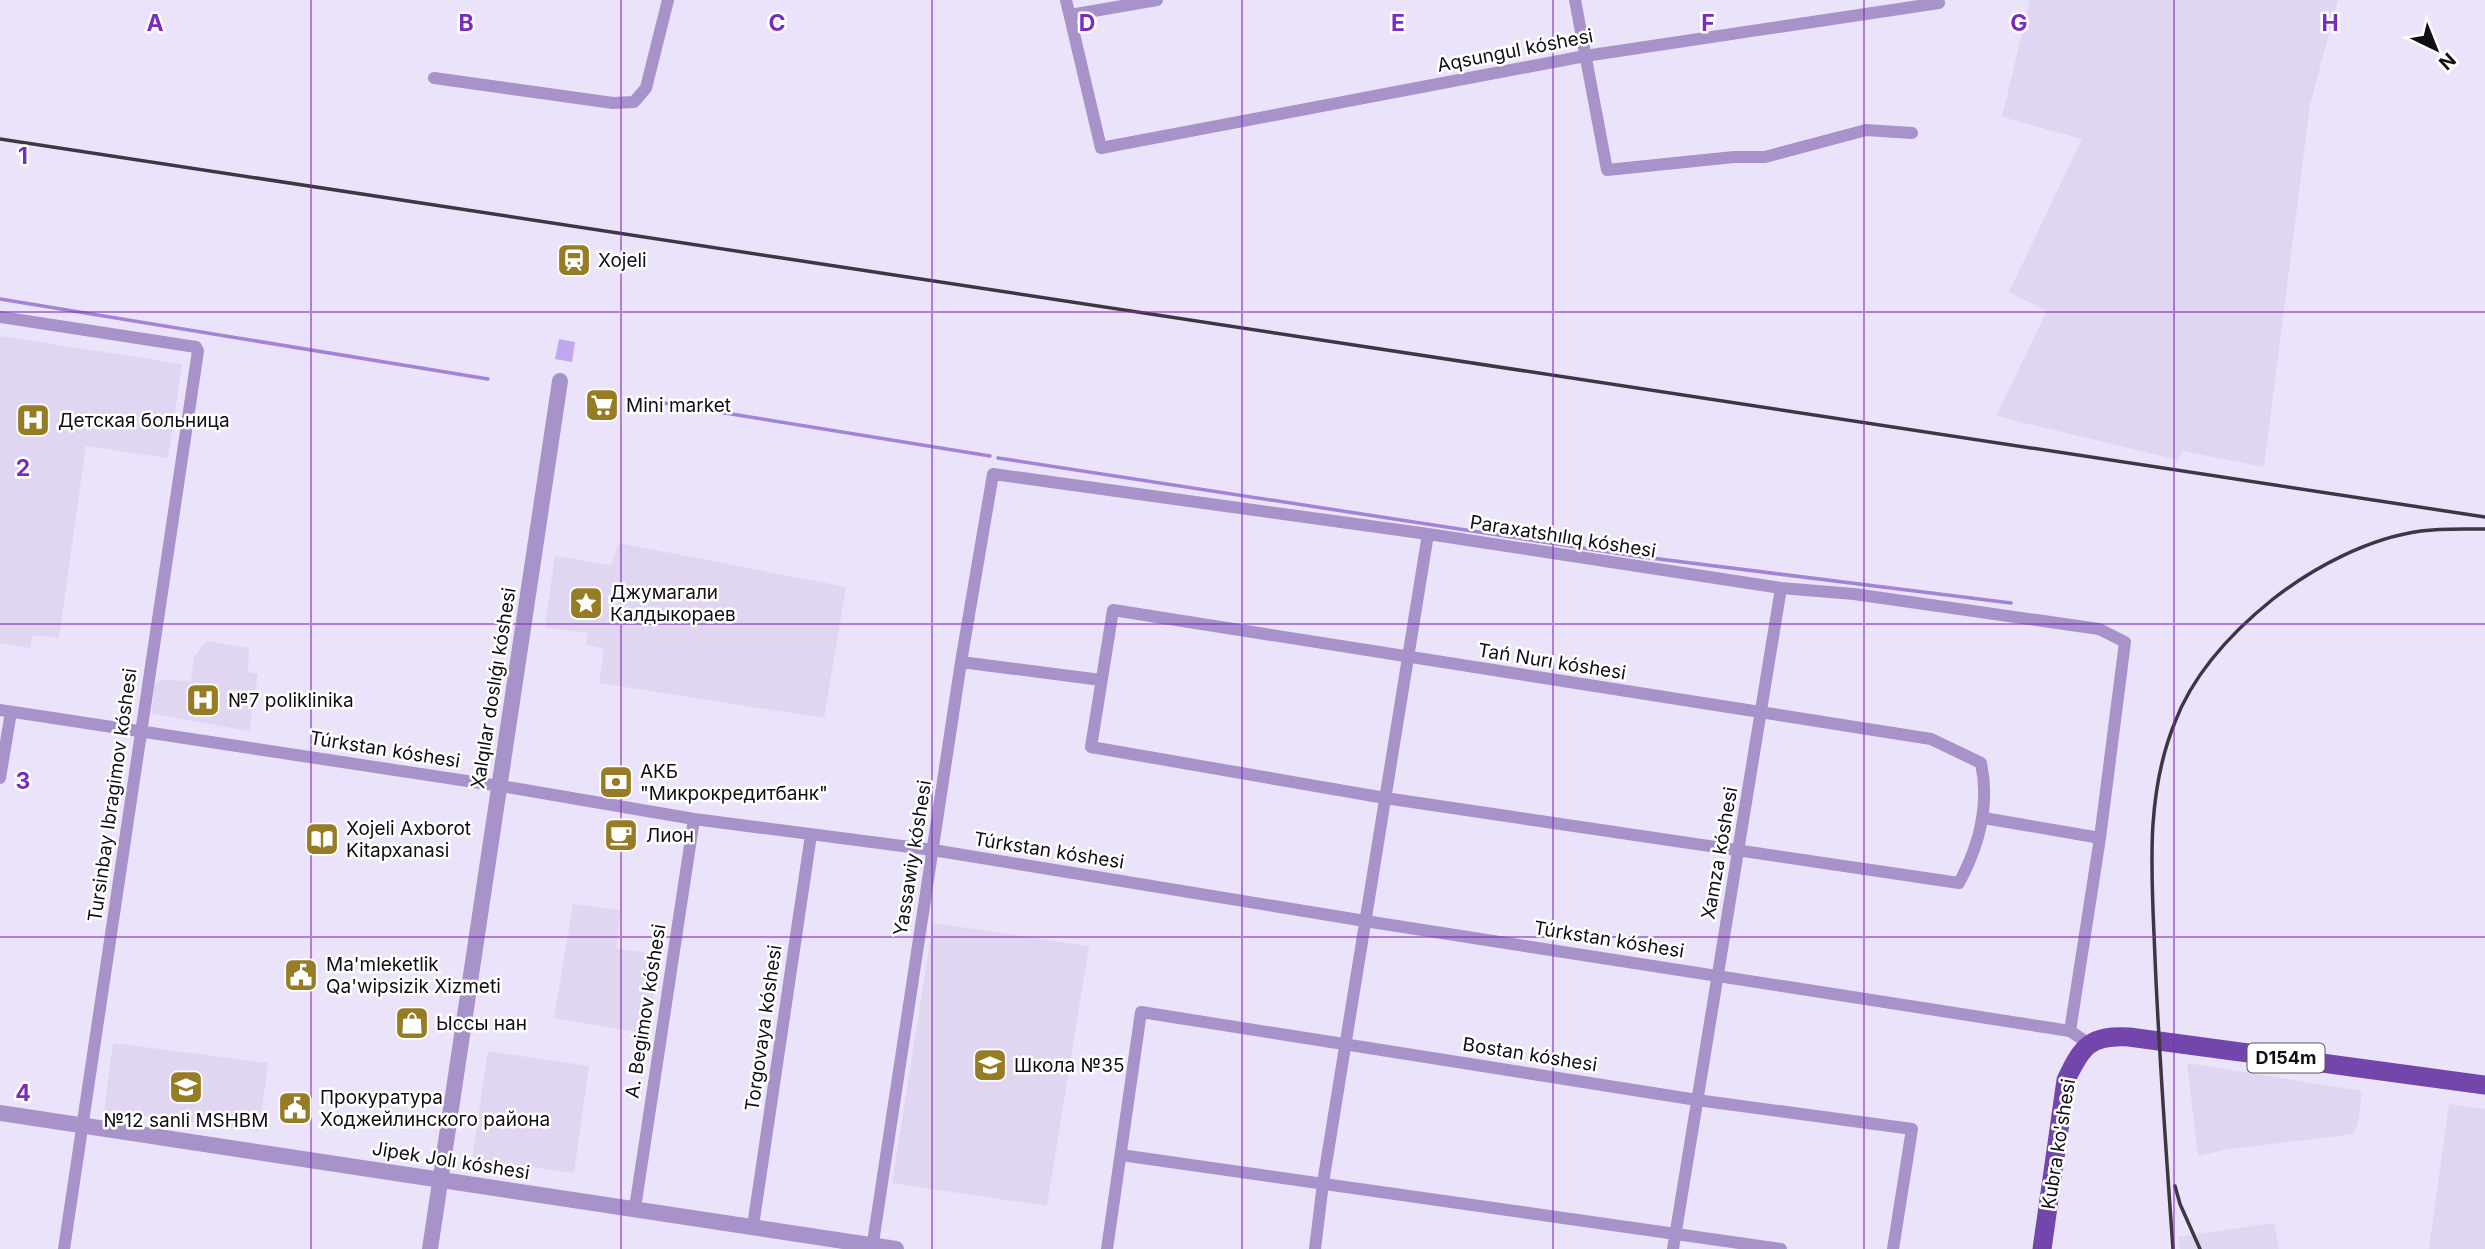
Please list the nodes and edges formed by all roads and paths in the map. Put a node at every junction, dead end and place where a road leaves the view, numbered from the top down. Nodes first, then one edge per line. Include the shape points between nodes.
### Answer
1 (668, 0) edge
2 (1066, 0) edge
3 (1157, 0) edge
4 (1576, 0) edge
5 (1939, 3) dead end
6 (1070, 15) junction
7 (1585, 56) junction
8 (434, 78) dead end
9 (1912, 133) dead end
10 (0, 317) edge
11 (560, 382) dead end
12 (993, 474) joint
13 (1428, 534) junction
14 (1781, 588) junction
15 (1407, 658) junction
16 (961, 662) junction
17 (1101, 680) junction
18 (6, 711) edge
19 (1762, 714) junction
20 (141, 732) junction
21 (0, 778) edge
22 (500, 786) junction
23 (1385, 798) junction
24 (1984, 818) junction
25 (694, 819) junction
26 (811, 835) junction
27 (2100, 838) junction
28 (933, 850) junction
29 (1738, 852) junction
30 (1366, 921) junction
31 (1717, 975) junction
32 (2070, 1031) junction
33 (2088, 1043) junction
34 (1346, 1044) junction
35 (2485, 1085) edge
36 (1697, 1100) junction
37 (0, 1113) edge
38 (82, 1125) junction
39 (1121, 1155) junction
40 (440, 1180) junction
41 (1323, 1183) junction
42 (635, 1208) junction
43 (753, 1226) junction
44 (1676, 1234) junction
45 (873, 1247) edge
46 (64, 1249) edge
47 (430, 1249) edge
48 (896, 1249) edge
49 (1107, 1249) edge
50 (1315, 1249) edge
51 (1674, 1249) edge
52 (1781, 1249) edge
53 (1893, 1249) edge
54 (2042, 1249) edge

1 - 8 street via 646,88 634,102
2 - 6 street
3 - 6 street
4 - 7 street
5 - 7 street, Aqsungul kóshesi
6 - 7 street, Aqsungul kóshesi via 1101,148
7 - 9 street via 1606,170 1765,157 1866,130
10 - 20 street, Tursinbay Ibragimov kóshesi via 196,347 198,351
11 - 22 street, Xalqılar doslıǵı kóshesi
12 - 13 street, Paraxatshılıq kóshesi
12 - 16 street, Yassawiy kóshesi
13 - 14 street, Paraxatshılıq kóshesi
13 - 15 street
14 - 19 street, Xamza kóshesi
14 - 27 street, Paraxatshılıq kóshesi via 2099,629 2124,642
15 - 17 street, Tań Nurı kóshesi via 1113,610
15 - 19 street, Tań Nurı kóshesi
15 - 23 street
16 - 17 street
16 - 28 street, Yassawiy kóshesi
17 - 23 street via 1091,747
18 - 20 street, Túrkstan kóshesi
18 - 21 street
19 - 24 street, Tań Nurı kóshesi via 1931,739 1981,763
19 - 29 street, Xamza kóshesi
20 - 22 street, Túrkstan kóshesi
20 - 38 street, Tursinbay Ibragimov kóshesi
22 - 25 street, Túrkstan kóshesi
22 - 40 street, Xalqılar doslıǵı kóshesi
23 - 29 street
23 - 30 street
24 - 27 street
24 - 29 street via 1959,883
25 - 26 street, Túrkstan kóshesi
25 - 42 street, A. Begimov kóshesi
26 - 28 street, Túrkstan kóshesi
26 - 43 street, Torgovaya kóshesi
27 - 32 street
28 - 30 street, Túrkstan kóshesi
28 - 45 street, Yassawiy kóshesi
29 - 31 street, Xamza kóshesi
30 - 31 street, Túrkstan kóshesi
30 - 34 street
31 - 32 street, Túrkstan kóshesi
31 - 36 street, Xamza kóshesi
32 - 33 street, Túrkstan kóshesi
33 - 35 main road, D154m via 2108,1036 2129,1037
33 - 54 main road, Kubra ko'shesi via 2066,1080
34 - 36 street, Bostan kóshesi
34 - 39 street, Bostan kóshesi via 1141,1012
34 - 41 street
36 - 44 street, Xamza kóshesi
36 - 53 street, Bostan kóshesi via 1912,1129
37 - 38 street, Jipek Jolı kóshesi
38 - 40 street, Jipek Jolı kóshesi
38 - 46 street, Tursinbay Ibragimov kóshesi
39 - 41 street
39 - 49 street
40 - 42 street, Jipek Jolı kóshesi
40 - 47 street, Xalqılar doslıǵı kóshesi
41 - 44 street
41 - 50 street
42 - 43 street, Jipek Jolı kóshesi
43 - 45 street, Jipek Jolı kóshesi
44 - 51 street, Xamza kóshesi
44 - 52 street
45 - 48 street, Jipek Jolı kóshesi

